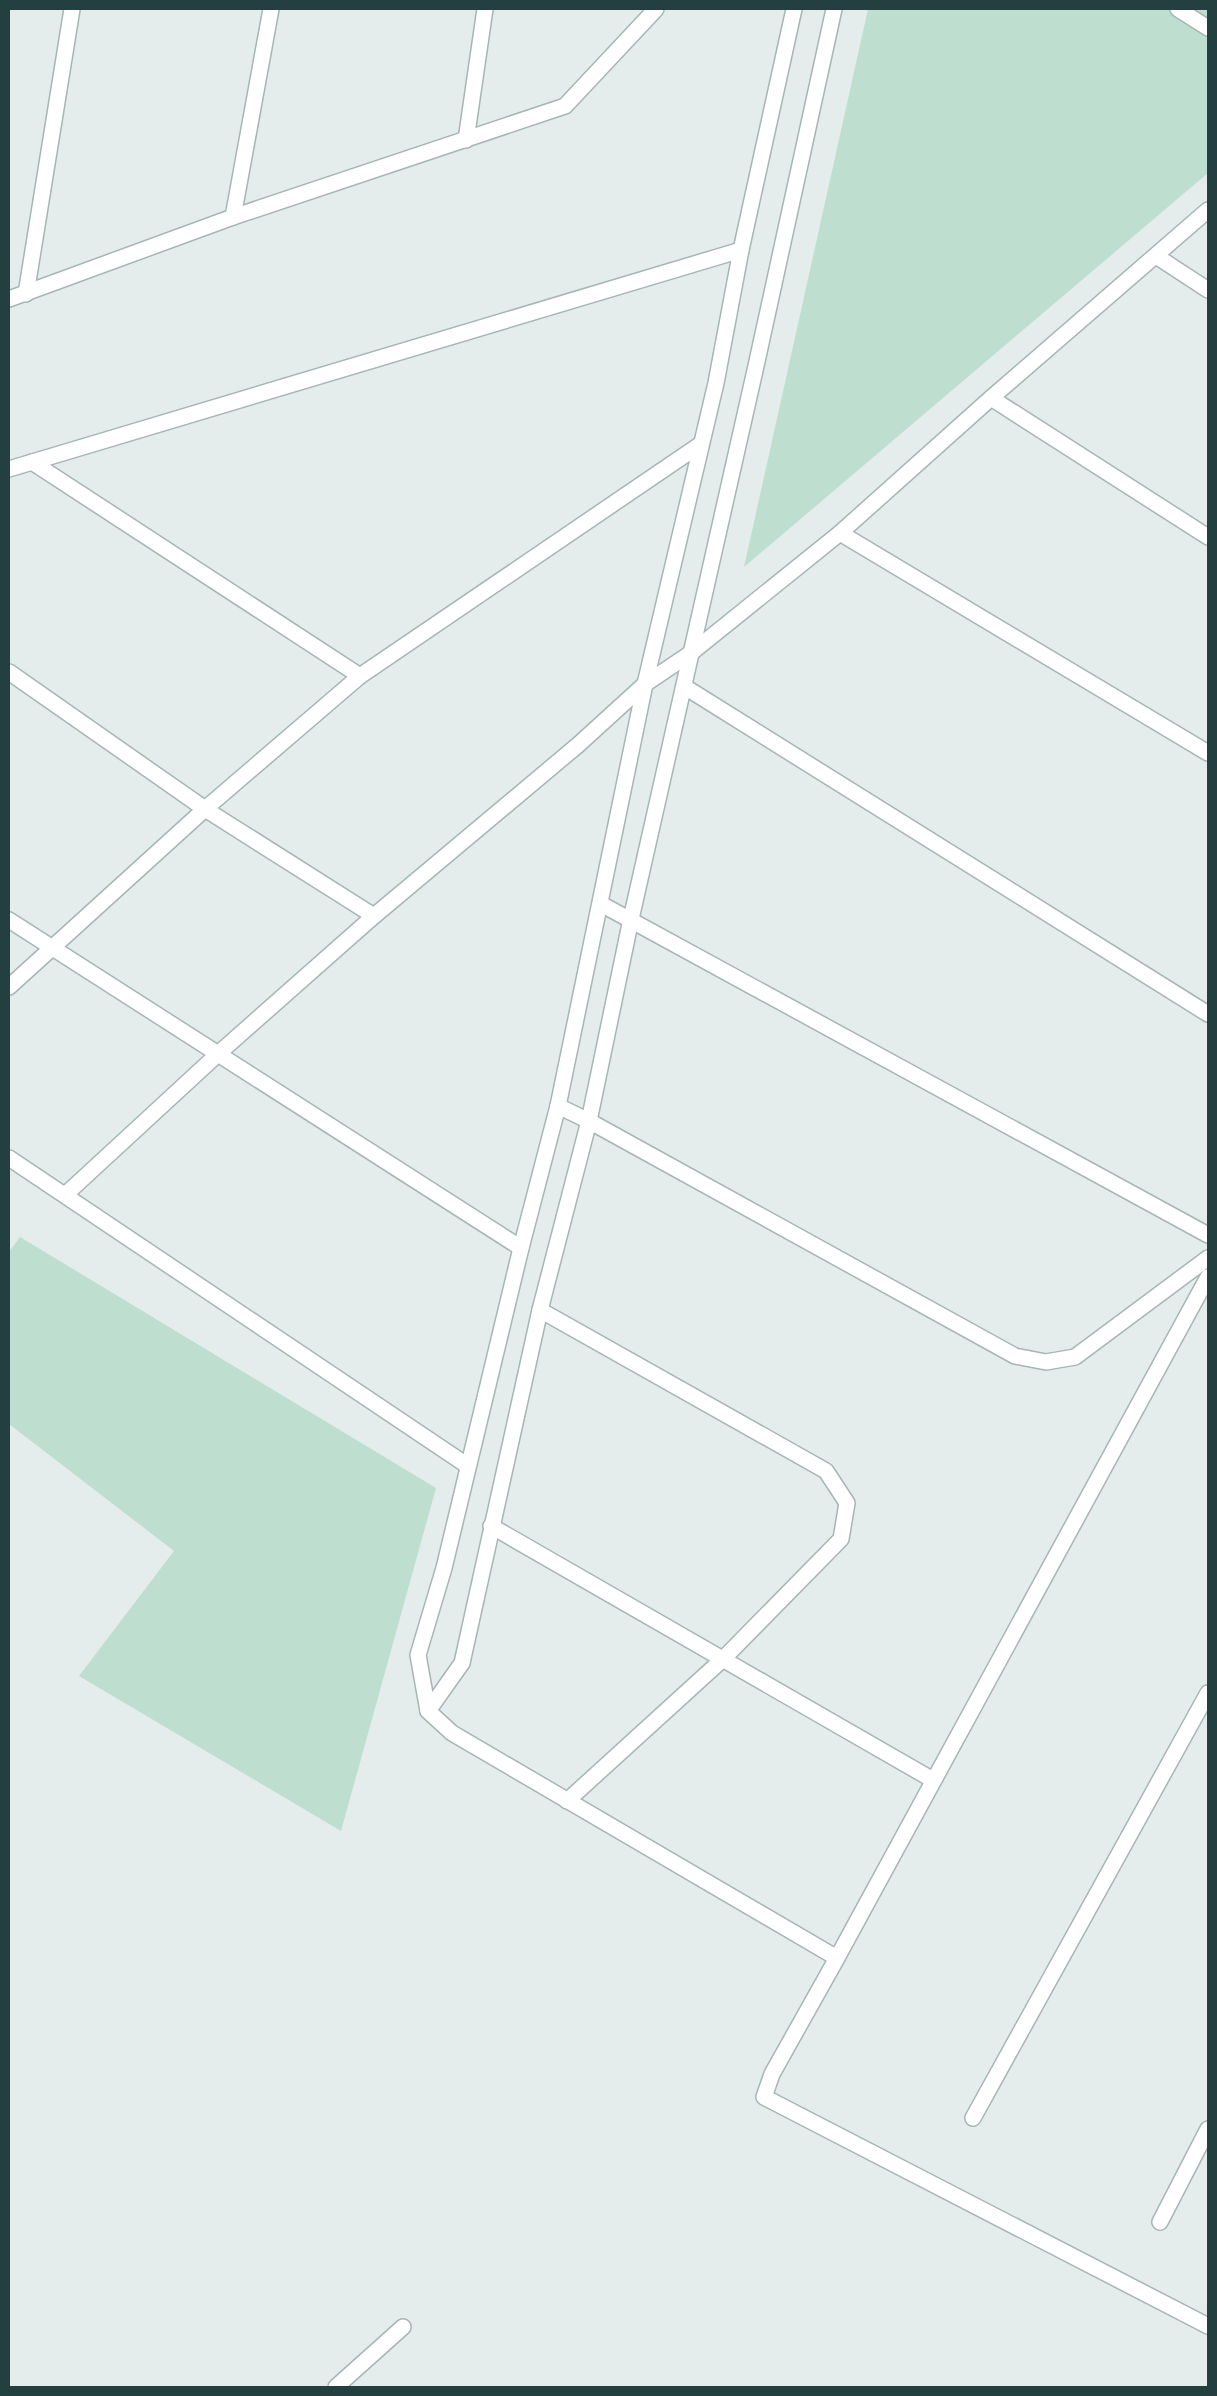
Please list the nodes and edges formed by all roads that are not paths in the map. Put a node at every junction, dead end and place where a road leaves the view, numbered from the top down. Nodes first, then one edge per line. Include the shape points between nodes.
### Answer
1 (72, 9) edge
2 (271, 9) edge
3 (485, 9) edge
4 (656, 9) edge
5 (794, 9) edge
6 (834, 9) edge
7 (1178, 9) edge
8 (1208, 28) edge
9 (466, 140) junction
10 (1208, 210) edge
11 (233, 217) junction
12 (741, 250) junction
13 (1156, 256) junction
14 (1208, 290) edge
15 (26, 294) junction
16 (9, 299) edge
17 (992, 398) junction
18 (701, 444) junction
19 (32, 462) junction
20 (9, 469) edge
21 (840, 533) junction
22 (1208, 537) edge
23 (691, 653) junction
24 (9, 672) edge
25 (360, 676) junction
26 (646, 684) junction
27 (685, 687) junction
28 (1208, 753) edge
29 (205, 809) junction
30 (601, 904) junction
31 (374, 916) junction
32 (630, 919) junction
33 (9, 920) edge
34 (52, 948) junction
35 (9, 988) edge
36 (1208, 1014) edge
37 (219, 1053) junction
38 (558, 1106) junction
39 (589, 1121) junction
40 (9, 1158) edge
41 (66, 1195) junction
42 (1208, 1235) edge
43 (521, 1248) junction
44 (1208, 1258) edge
45 (1208, 1276) edge
46 (540, 1310) junction
47 (468, 1466) junction
48 (491, 1526) junction
49 (723, 1659) junction
50 (1208, 1693) edge
51 (428, 1710) junction
52 (934, 1780) junction
53 (567, 1801) junction
54 (837, 1958) junction
55 (973, 2118) dead end
56 (1208, 2129) edge
57 (1160, 2222) dead end
58 (1208, 2326) edge
59 (403, 2327) dead end
60 (336, 2387) edge

1 - 15 street
2 - 11 street
3 - 9 street
4 - 9 street via 565,106
5 - 12 street
6 - 23 street
7 - 8 street
9 - 11 street
10 - 13 street
11 - 15 street
12 - 18 street
12 - 19 street
13 - 14 street
13 - 17 street
15 - 16 street
17 - 21 street
17 - 22 street
18 - 25 street
18 - 26 street
19 - 20 street
19 - 25 street
21 - 23 street
21 - 28 street
23 - 26 street
23 - 27 street
24 - 29 street
25 - 29 street
26 - 30 street
26 - 31 street
27 - 32 street
27 - 36 street
29 - 31 street
29 - 34 street
30 - 32 street
30 - 38 street
31 - 37 street
32 - 39 street
32 - 42 street
33 - 34 street
34 - 35 street
34 - 37 street
37 - 41 street
37 - 43 street
38 - 39 street
38 - 43 street
39 - 44 street via 1015,1356 1046,1362 1075,1357
39 - 46 street
40 - 41 street
41 - 47 street
43 - 47 street
45 - 52 street
46 - 48 street
46 - 49 street via 826,1472 847,1503 841,1539
47 - 51 street via 444,1568 418,1655
48 - 49 street
48 - 51 street via 462,1662
49 - 52 street
49 - 53 street
50 - 55 street
51 - 53 street via 452,1733
52 - 54 street
53 - 54 street
54 - 58 street via 772,2074 764,2097
56 - 57 street
59 - 60 street

